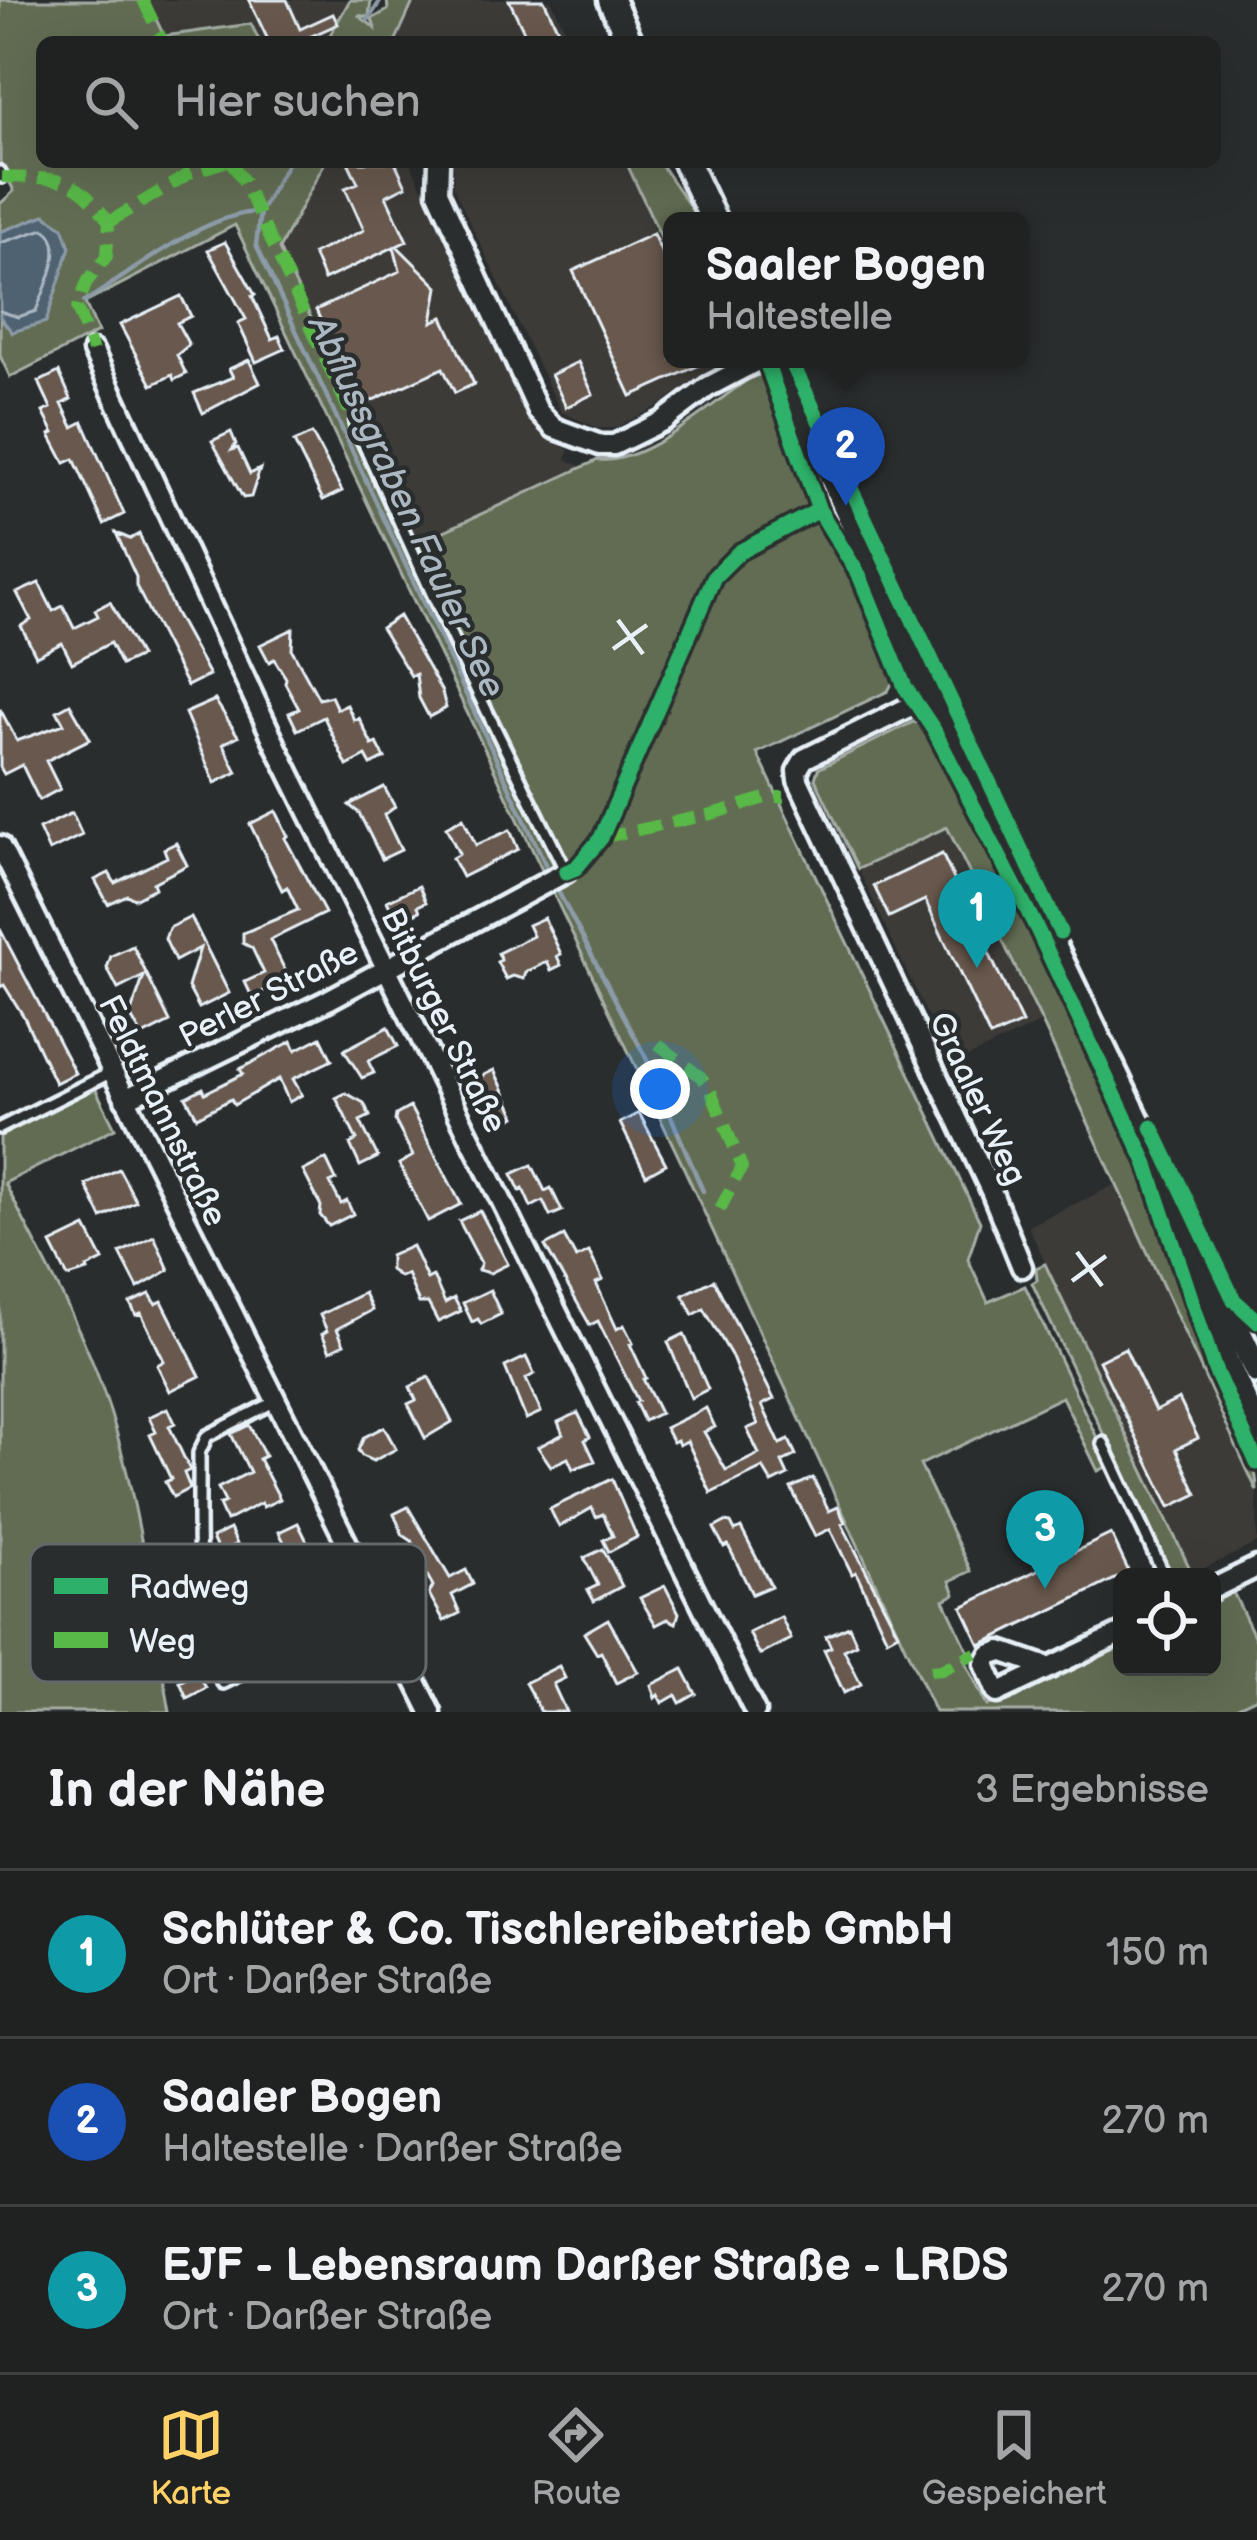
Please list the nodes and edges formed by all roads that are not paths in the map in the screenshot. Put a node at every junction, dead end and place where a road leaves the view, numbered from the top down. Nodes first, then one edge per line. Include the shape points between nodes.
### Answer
1 (611, 0) edge
2 (626, 36) edge
3 (439, 168) edge
4 (689, 168) edge
5 (710, 212) edge
6 (93, 350) dead end
7 (744, 368) edge
8 (782, 368) edge
9 (355, 424) dead end
10 (933, 694) junction
11 (0, 846) edge
12 (566, 872) joint
13 (385, 966) junction
14 (112, 1072) junction
15 (125, 1100) junction
16 (0, 1128) edge
17 (1149, 1143) junction
18 (1022, 1268) dead end
19 (1257, 1372) edge
20 (276, 1401) junction
21 (1257, 1431) edge
22 (1102, 1443) dead end
23 (201, 1544) edge
24 (348, 1544) edge
25 (1257, 1567) edge
26 (1161, 1568) edge
27 (1221, 1585) edge
28 (1113, 1637) edge
29 (1050, 1668) dead end
30 (416, 1682) edge
31 (431, 1712) edge
32 (755, 1712) edge

1 - 2 main road
3 - 7 street via 438,192 538,410 554,428 600,445 629,440
4 - 5 main road
6 - 13 street, Bitburger Straße
8 - 10 main road
9 - 12 lane
10 - 17 main road
10 - 18 street, Graaler Weg via 804,759 798,780
11 - 14 street, Feldtmannstraße
12 - 13 street, Perler Straße
13 - 15 street, Perler Straße
13 - 32 street, Bitburger Straße
14 - 15 street, Feldtmannstraße
14 - 16 lane
15 - 20 street, Feldtmannstraße
17 - 19 main road
17 - 21 main road via 1195,1283
20 - 23 lane via 207,1436 199,1453
20 - 24 street, Feldtmannstraße
22 - 26 lane
25 - 27 street
28 - 29 street
30 - 31 street, Feldtmannstraße

